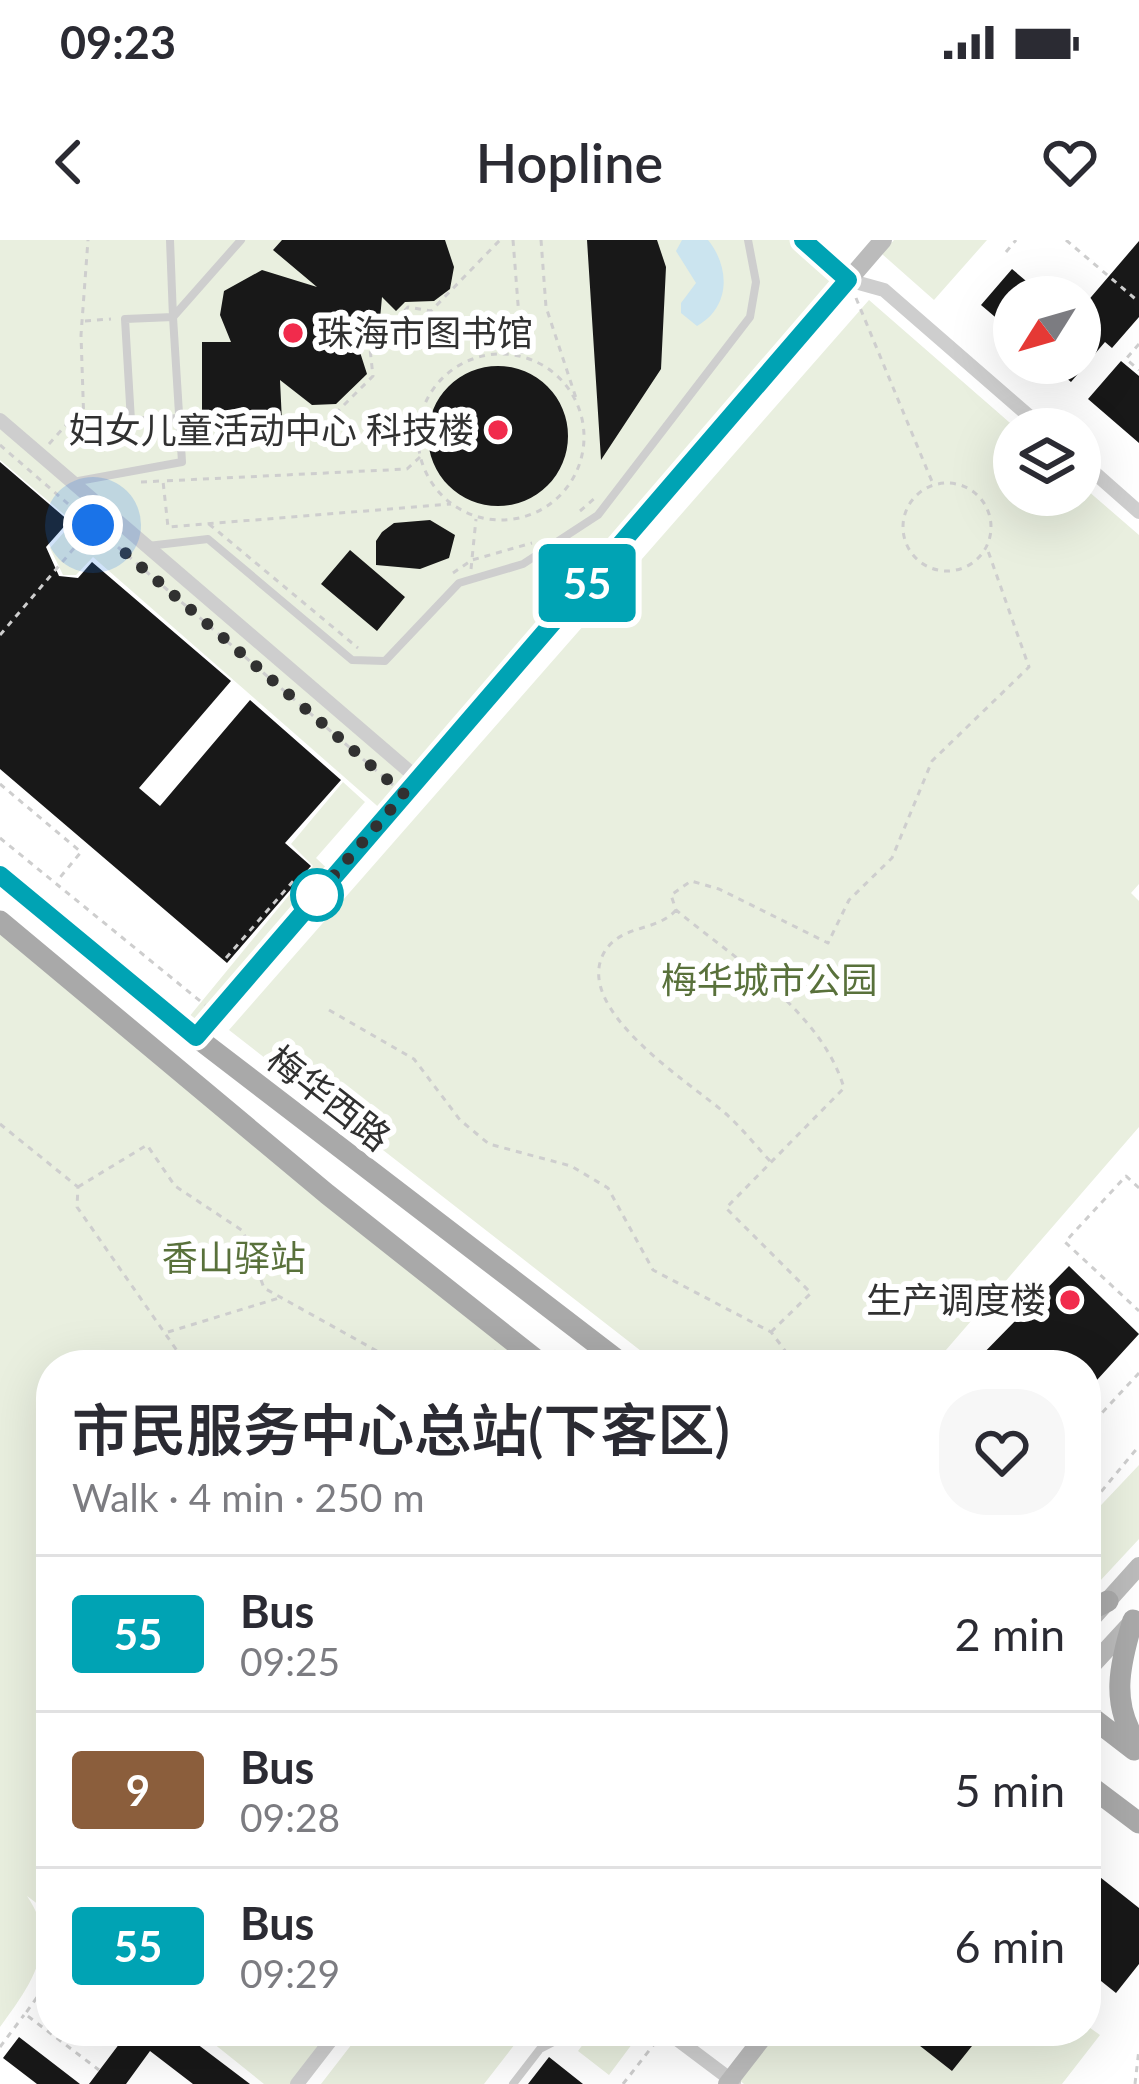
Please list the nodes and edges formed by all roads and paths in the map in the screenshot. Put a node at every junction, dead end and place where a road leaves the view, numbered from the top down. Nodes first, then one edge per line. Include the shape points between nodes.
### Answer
1 (88, 240) edge
2 (170, 240) edge
3 (241, 240) edge
4 (500, 240) edge
5 (514, 240) edge
6 (541, 240) edge
7 (748, 240) edge
8 (803, 240) edge
9 (883, 240) edge
10 (1016, 240) edge
11 (1066, 240) edge
12 (1006, 252) dead end
13 (848, 280) junction
14 (1139, 302) edge
15 (173, 317) junction
16 (125, 319) junction
17 (82, 321) junction
18 (1139, 344) edge
19 (522, 356) junction
20 (1139, 370) edge
21 (579, 408) junction
22 (1020, 408) edge
23 (179, 418) junction
24 (0, 420) edge
25 (327, 422) dead end
26 (0, 446) edge
27 (40, 454) junction
28 (420, 457) junction
29 (1101, 479) edge
30 (72, 482) junction
31 (933, 485) junction
32 (598, 495) dead end
33 (451, 504) junction
34 (1139, 512) edge
35 (477, 517) junction
36 (573, 518) dead end
37 (209, 524) junction
38 (93, 525) junction
39 (544, 538) dead end
40 (146, 546) junction
41 (554, 548) junction
42 (986, 548) junction
43 (472, 560) junction
44 (470, 576) junction
45 (591, 578) junction
46 (440, 587) dead end
47 (0, 635) edge
48 (367, 652) dead end
49 (417, 778) junction
50 (0, 784) edge
51 (404, 794) junction
52 (0, 838) edge
53 (0, 875) edge
54 (295, 879) dead end
55 (56, 883) junction
56 (676, 910) junction
57 (0, 922) edge
58 (226, 958) dead end
59 (329, 1010) dead end
60 (216, 1014) junction
61 (196, 1037) junction
62 (0, 1124) edge
63 (772, 1162) junction
64 (79, 1187) junction
65 (1139, 1188) edge
66 (281, 1298) junction
67 (1139, 1311) edge
68 (166, 1333) junction
69 (770, 1333) junction
70 (177, 1350) edge
71 (375, 1350) edge
72 (524, 1350) edge
73 (604, 1350) edge
74 (784, 1350) edge
75 (1139, 1373) edge
76 (1101, 1414) edge
77 (1139, 1446) edge
78 (1101, 1492) edge
79 (1139, 1567) edge
80 (1108, 1600) junction
81 (1101, 1604) edge
82 (1101, 1608) edge
83 (1136, 1617) edge
84 (1101, 1656) edge
85 (1101, 1723) edge
86 (1139, 1750) edge
87 (1101, 1794) edge
88 (1139, 1822) edge
89 (36, 1999) edge
90 (25, 2014) junction
91 (36, 2022) edge
92 (67, 2046) edge
93 (327, 2046) edge
94 (546, 2046) edge
95 (653, 2046) edge
96 (685, 2046) edge
97 (757, 2046) edge
98 (0, 2047) edge
99 (1139, 2049) edge
100 (99, 2070) dead end
101 (732, 2082) edge
102 (298, 2084) edge
103 (513, 2084) edge
104 (623, 2084) edge
105 (1135, 2084) edge

1 - 17 path
2 - 15 lane
3 - 15 lane
4 - 25 path via 431,311 408,308 370,350 373,376
5 - 19 path
6 - 21 path via 546,307
7 - 41 lane via 756,282 744,327 611,499
8 - 13 street
9 - 13 street
10 - 12 path
11 - 14 path
13 - 22 street via 884,290
13 - 31 path
13 - 45 street
15 - 16 lane
15 - 23 lane
16 - 17 path
16 - 23 lane via 131,422
17 - 27 path via 84,424 67,424
18 - 20 path via 1126,359
19 - 21 path via 556,376
19 - 28 path via 466,361 442,377 425,400
21 - 35 path via 581,460 561,494 529,516
23 - 30 lane via 182,462
24 - 27 street
26 - 38 path
27 - 30 street
28 - 33 path
28 - 37 path via 407,469 163,481 168,527
29 - 34 street
30 - 40 street
31 - 42 path via 961,485 985,504
31 - 42 path via 904,514 911,554 950,572
32 - 36 path
33 - 35 path
33 - 37 path
35 - 43 path
37 - 48 path
38 - 47 path
38 - 51 path
39 - 43 path
40 - 44 lane via 208,539 365,664 393,655
40 - 49 street
41 - 44 lane
41 - 45 lane
42 - 56 path via 1029,667 932,761 892,858 849,900 828,943 691,881 670,896
43 - 44 path
43 - 46 path
45 - 49 street
49 - 51 street
50 - 55 path via 81,852
51 - 60 street
52 - 55 path
53 - 61 main road, 梅华西路
54 - 58 path
55 - 60 path
56 - 63 path via 795,1010 834,1056 844,1088
56 - 63 path via 608,946 599,983 633,1035
57 - 72 main road, 梅华西路
59 - 69 path via 414,1059 489,1144 571,1166 608,1188 653,1270
60 - 61 street
61 - 73 main road, 梅华西路
62 - 64 path
63 - 69 path via 726,1208 811,1293
64 - 66 path via 147,1145 175,1186 243,1231 264,1288
64 - 68 path via 77,1208
65 - 67 path via 1126,1176 1065,1242
66 - 68 path
66 - 71 path
68 - 70 path
69 - 74 path
75 - 76 path
77 - 78 path
79 - 80 street
80 - 81 main road
80 - 82 street
83 - 84 street
83 - 86 main road via 1118,1692
85 - 86 main road
87 - 88 main road
89 - 90 path
90 - 91 path
90 - 98 path
92 - 100 path
93 - 102 street
94 - 103 lane
95 - 104 path
96 - 101 street
97 - 101 street
99 - 105 path

